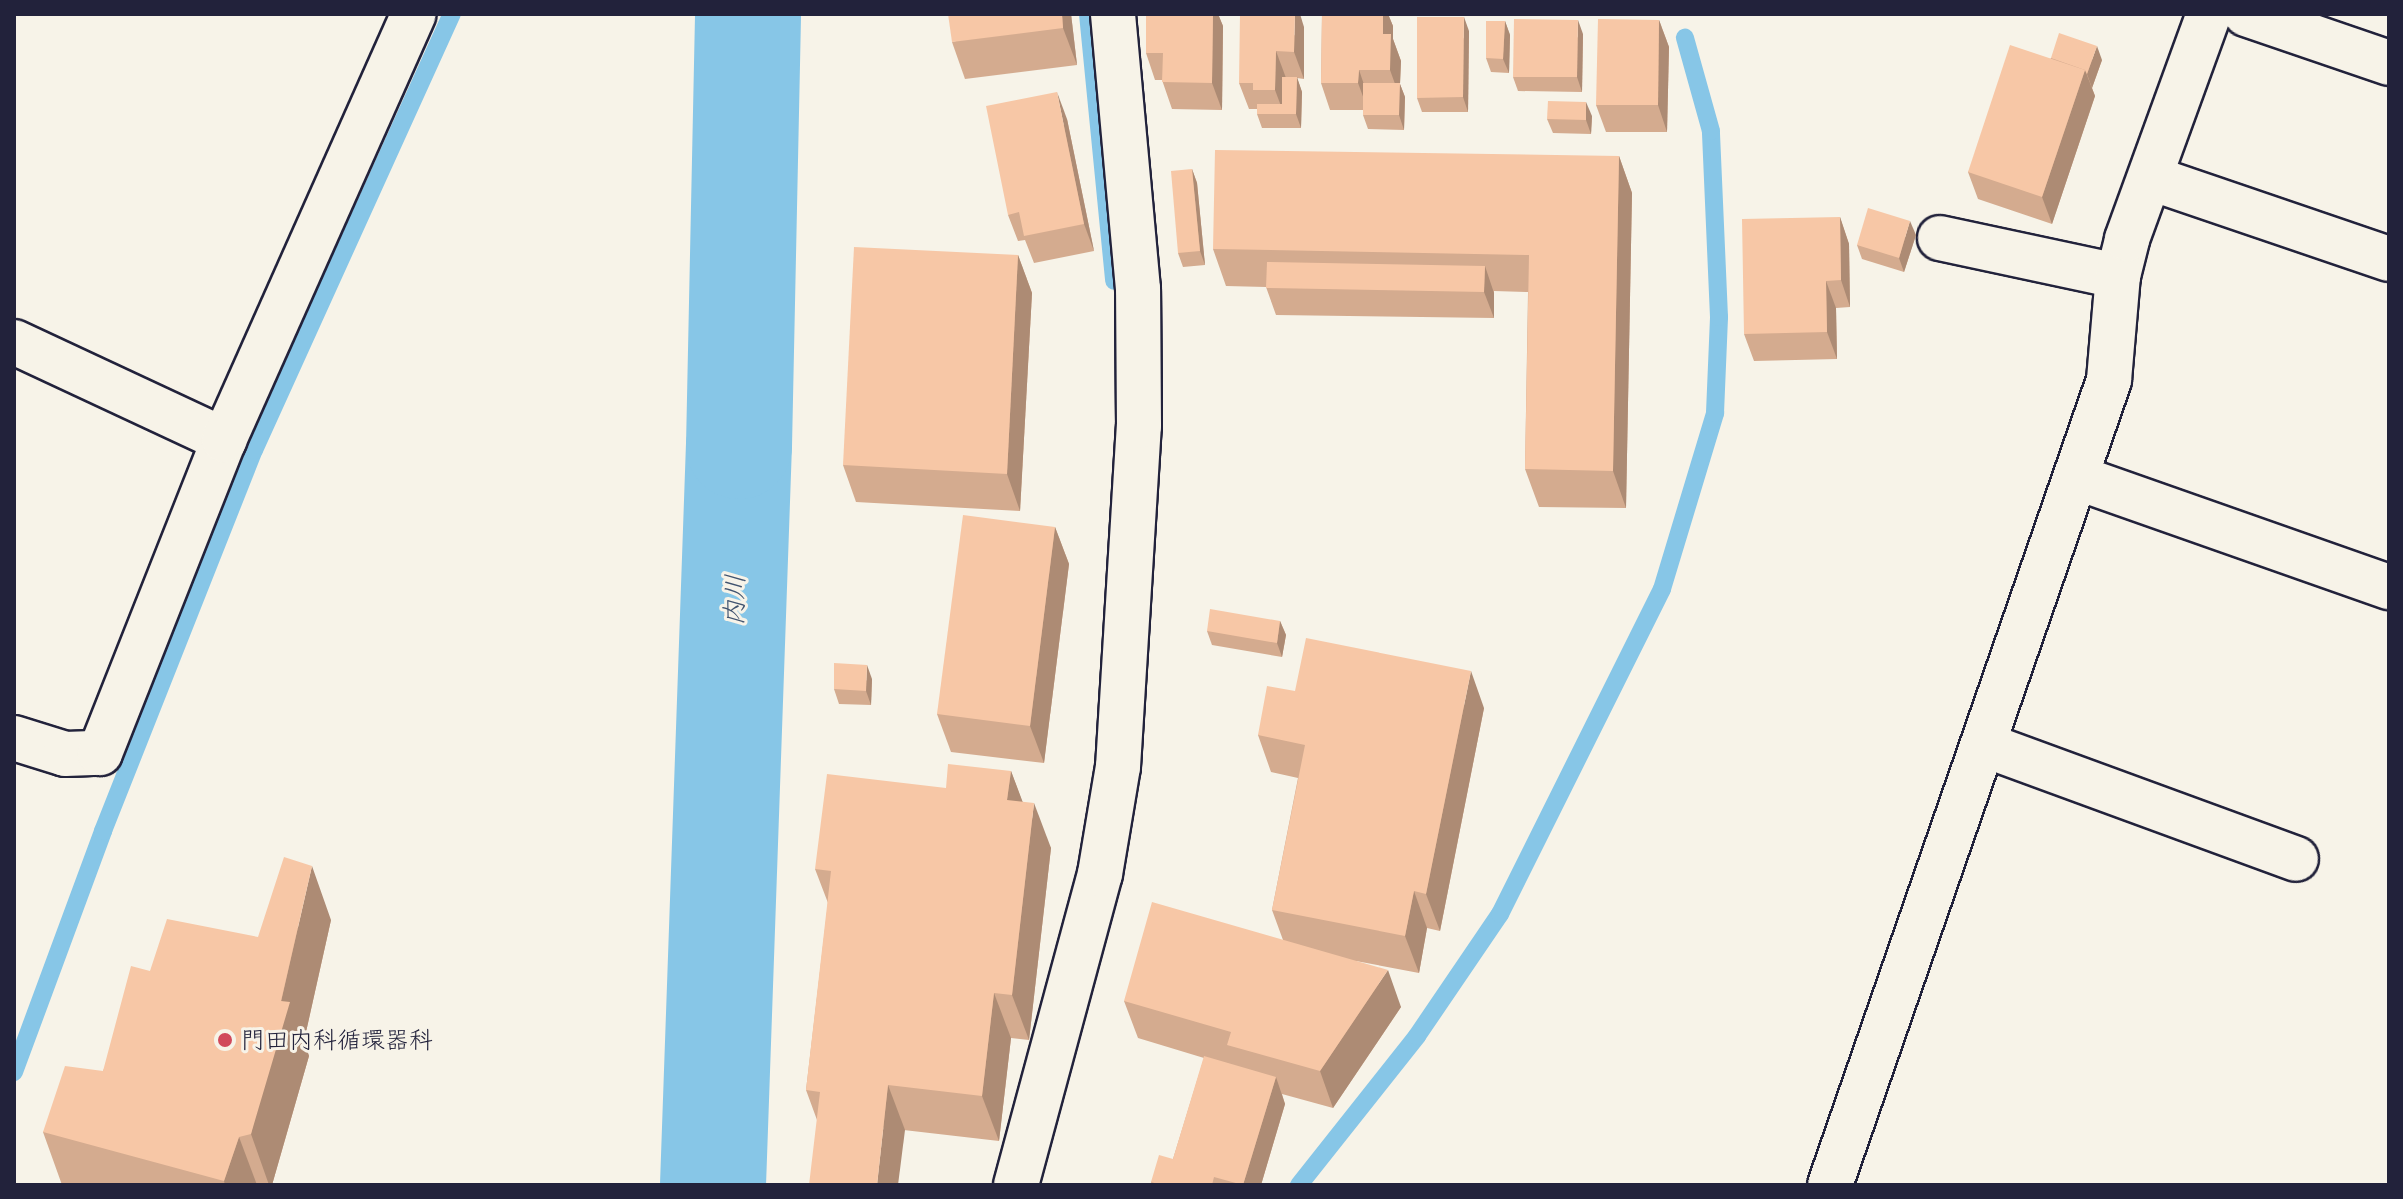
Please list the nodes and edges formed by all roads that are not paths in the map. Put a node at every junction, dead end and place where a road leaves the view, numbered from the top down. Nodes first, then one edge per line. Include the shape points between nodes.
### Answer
1 (414, 14) edge
2 (1113, 14) edge
3 (2209, 14) edge
4 (2246, 14) edge
5 (2389, 63) edge
6 (2151, 178) junction
7 (1940, 238) dead end
8 (2389, 259) edge
9 (2118, 276) junction
10 (14, 342) edge
11 (224, 440) junction
12 (2076, 477) junction
13 (2389, 587) edge
14 (14, 738) edge
15 (1985, 745) junction
16 (2296, 859) dead end
17 (1016, 1185) edge
18 (1830, 1185) edge

1 - 11 street
2 - 17 street via 1138,289 1139,426 1118,767 1100,874
3 - 6 street
4 - 5 street
6 - 8 street
6 - 9 street
7 - 9 street
9 - 12 street via 2109,380
10 - 11 street
11 - 14 street via 100,753 65,754
12 - 13 street
12 - 15 street
15 - 16 street
15 - 18 street

